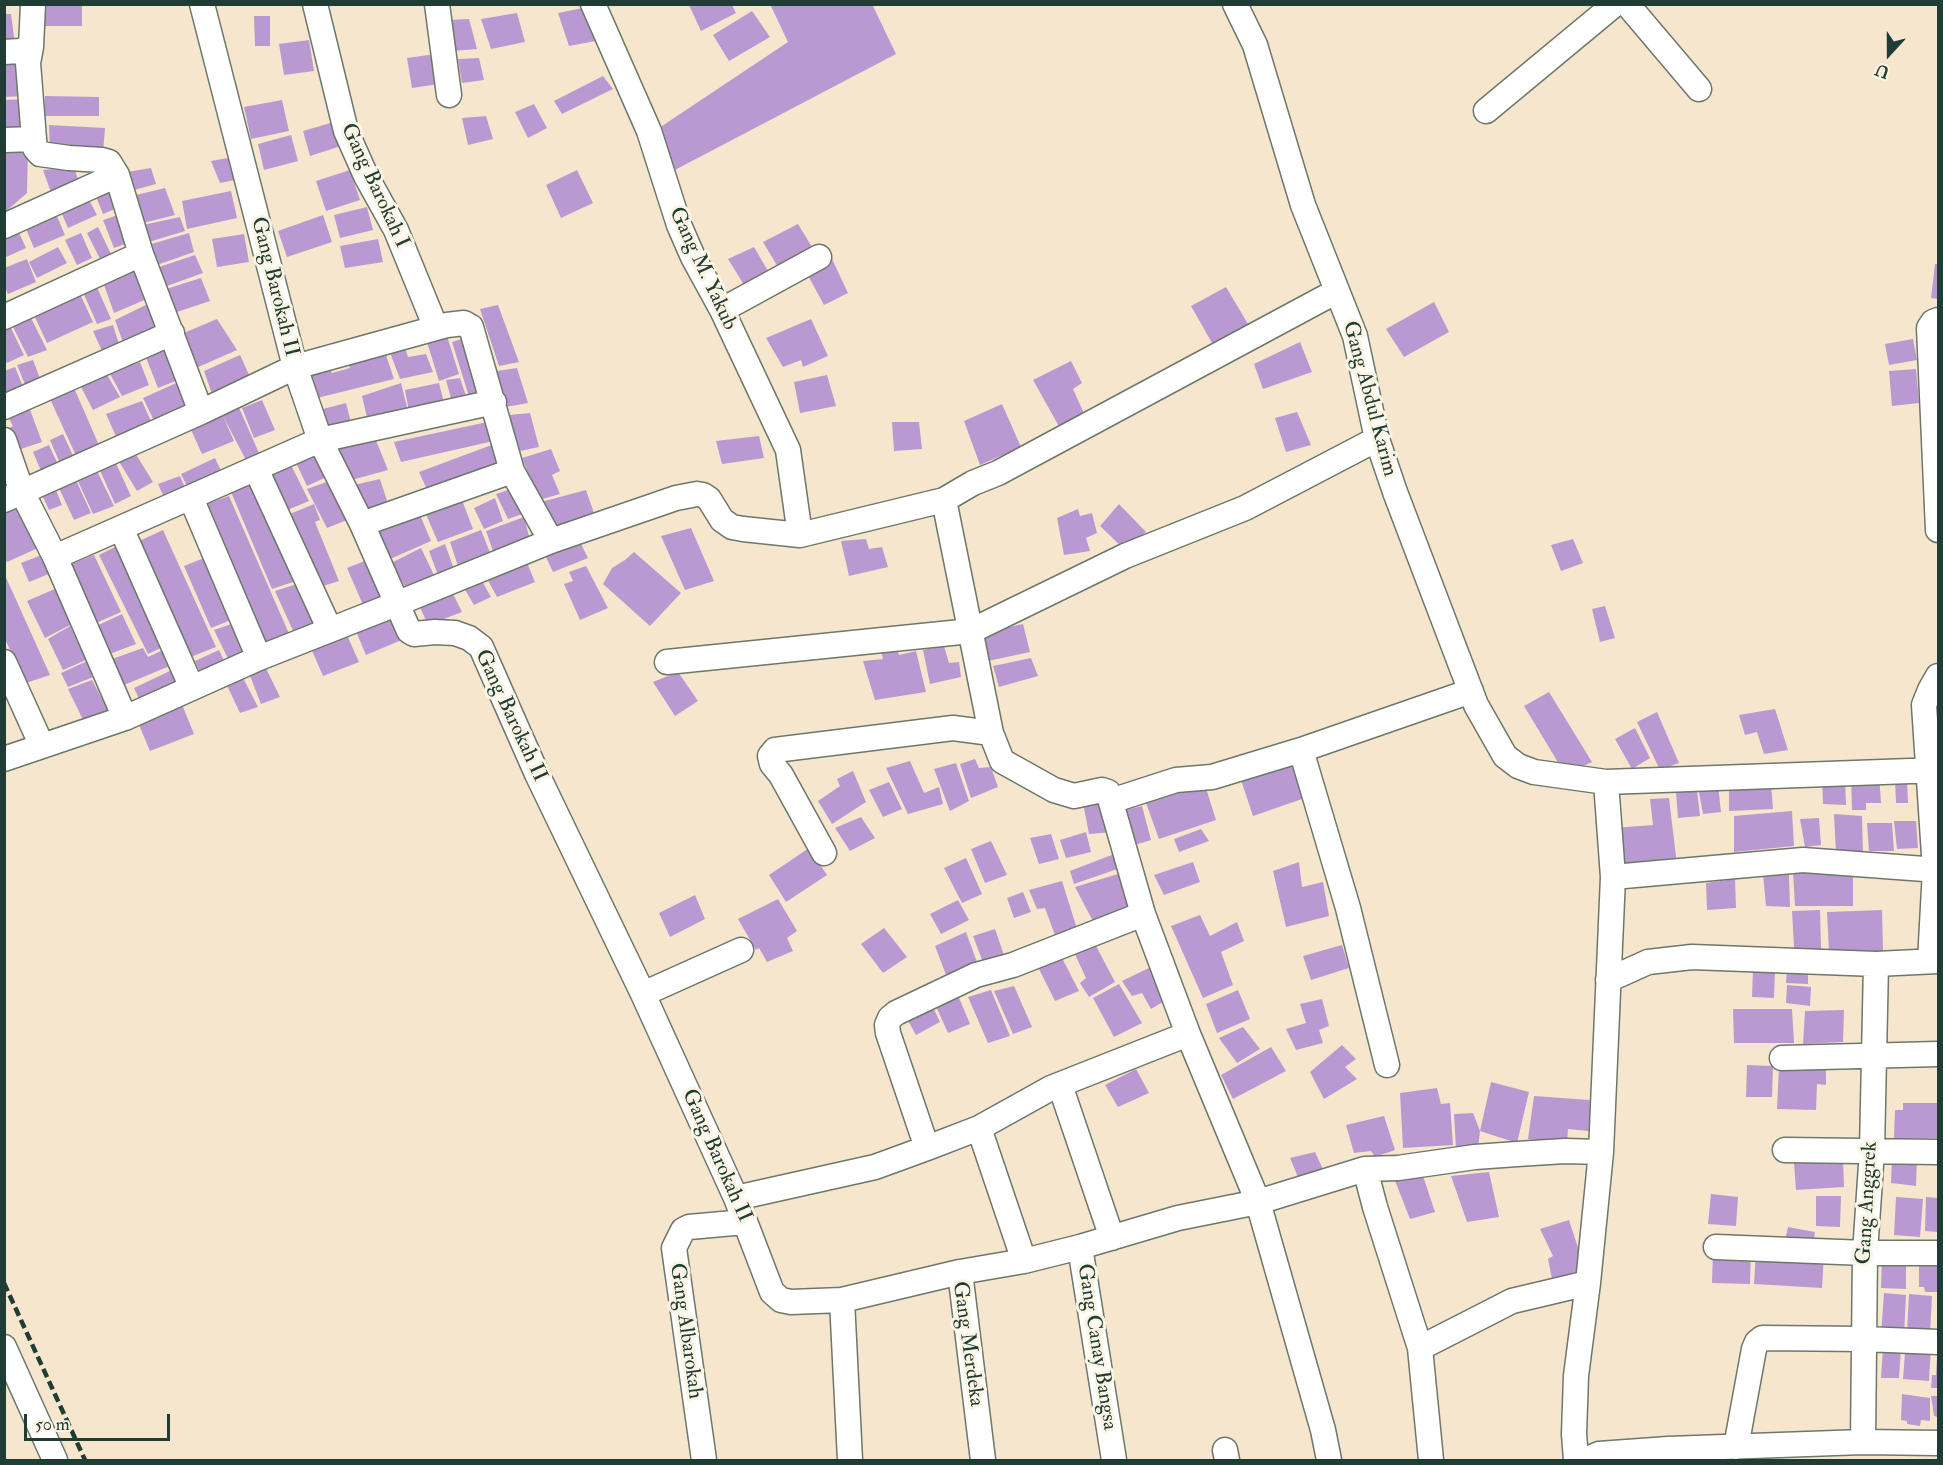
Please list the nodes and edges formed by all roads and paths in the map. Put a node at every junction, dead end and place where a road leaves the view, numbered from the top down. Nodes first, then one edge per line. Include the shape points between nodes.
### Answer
1 (33, 4) edge
2 (202, 4) edge
3 (315, 4) edge
4 (437, 4) edge
5 (593, 4) edge
6 (1235, 4) edge
7 (1615, 4) edge
8 (1627, 4) edge
9 (32, 46) junction
10 (4, 52) edge
11 (1699, 89) dead end
12 (449, 95) dead end
13 (1486, 111) dead end
14 (33, 139) junction
15 (4, 140) edge
16 (117, 175) junction
17 (4, 226) edge
18 (141, 254) junction
19 (819, 257) dead end
20 (1337, 291) junction
21 (722, 310) junction
22 (4, 317) edge
23 (1938, 320) edge
24 (436, 328) junction
25 (172, 333) junction
26 (295, 367) junction
27 (494, 402) junction
28 (4, 407) edge
29 (201, 412) junction
30 (1936, 420) edge
31 (1377, 439) junction
32 (4, 440) edge
33 (320, 440) junction
34 (256, 469) junction
35 (512, 471) junction
36 (13, 496) edge
37 (190, 498) junction
38 (944, 500) junction
39 (1938, 505) edge
40 (362, 524) junction
41 (121, 528) junction
42 (1938, 531) edge
43 (800, 535) junction
44 (550, 541) junction
45 (55, 557) junction
46 (396, 604) junction
47 (330, 630) junction
48 (971, 631) junction
49 (259, 658) junction
50 (4, 662) edge
51 (667, 662) dead end
52 (1938, 676) edge
53 (192, 688) junction
54 (1471, 692) junction
55 (125, 718) junction
56 (991, 733) junction
57 (42, 746) junction
58 (1301, 750) junction
59 (4, 759) edge
60 (1934, 770) edge
61 (1606, 782) junction
62 (1111, 801) junction
63 (824, 853) dead end
64 (1937, 870) edge
65 (1613, 877) junction
66 (1143, 914) junction
67 (741, 950) dead end
68 (1934, 961) edge
69 (1876, 964) junction
70 (1608, 980) junction
71 (643, 994) junction
72 (1188, 1034) junction
73 (1938, 1054) edge
74 (1874, 1056) junction
75 (1782, 1058) dead end
76 (1387, 1065) dead end
77 (1060, 1085) junction
78 (979, 1128) junction
79 (927, 1148) junction
80 (1785, 1150) dead end
81 (1872, 1150) junction
82 (1601, 1152) junction
83 (1938, 1152) edge
84 (1365, 1169) junction
85 (736, 1198) junction
86 (1258, 1202) junction
87 (745, 1222) junction
88 (1112, 1238) junction
89 (1080, 1247) junction
90 (1716, 1247) dead end
91 (1865, 1252) junction
92 (1938, 1253) edge
93 (1024, 1262) junction
94 (960, 1272) junction
95 (1588, 1283) junction
96 (772, 1292) joint
97 (842, 1300) junction
98 (1864, 1339) junction
99 (1938, 1342) edge
100 (4, 1347) edge
101 (1420, 1348) junction
102 (1863, 1442) junction
103 (1938, 1443) edge
104 (1736, 1447) junction
105 (1902, 1452) edge
106 (1668, 1455) edge
107 (56, 1461) edge
108 (704, 1461) edge
109 (850, 1461) edge
110 (983, 1461) edge
111 (1114, 1461) edge
112 (1329, 1461) edge
113 (1431, 1461) edge
114 (1576, 1461) edge
115 (1585, 1461) edge

1 - 9 street
2 - 26 street, Gang Barokah II
3 - 24 street, Gang Barokah I via 346,131 396,230
4 - 12 street
5 - 21 street, Gang M. Yakub via 649,131 679,225
6 - 20 street, Gang Abdul Karim via 1255,45 1303,205
7 - 13 street
8 - 11 street
9 - 10 street
9 - 14 street via 28,63
14 - 15 street
14 - 16 street via 40,154 102,160 109,162
16 - 17 street
16 - 18 street
18 - 22 street
18 - 25 street
19 - 21 street
20 - 31 street, Gang Abdul Karim via 1355,336
20 - 38 street
21 - 43 street, Gang M. Yakub via 788,450
23 - 30 street via 1929,328
24 - 26 street
24 - 27 street via 464,323 471,327
25 - 28 street
25 - 29 street
26 - 29 street
26 - 33 street, Gang Barokah II
27 - 33 street
27 - 35 street
29 - 36 street
30 - 39 street
31 - 48 street via 1245,508 1125,556
31 - 54 street, Gang Abdul Karim
32 - 36 street
33 - 34 street
33 - 40 street, Gang Barokah II
34 - 37 street
34 - 47 street
35 - 40 street
35 - 44 street
36 - 45 street
37 - 41 street
37 - 49 street
38 - 43 street
38 - 48 street
39 - 42 street
40 - 46 street, Gang Barokah II
41 - 45 street
41 - 53 street
43 - 44 street via 732,526 722,520 704,495 697,494
44 - 46 street
45 - 55 street
46 - 47 street
46 - 71 street, Gang Barokah II via 414,634 455,633 481,647
47 - 49 street
48 - 51 street
48 - 56 street
49 - 53 street
50 - 57 street
52 - 60 street via 1924,705
53 - 55 street
54 - 58 street
54 - 61 street, Gang Abdul Karim via 1505,756 1518,766 1534,772
55 - 57 street
56 - 62 street via 1002,761 1012,767 1054,790 1074,795 1102,790 1108,792
56 - 63 street via 953,728 775,750 770,756 772,764
57 - 59 street
58 - 62 street via 1212,777 1176,780
58 - 76 street via 1348,908
60 - 61 street, Gang Abdul Karim
60 - 64 street
61 - 65 street
62 - 66 street
64 - 65 street via 1803,860
64 - 68 street
65 - 70 street
66 - 72 street
66 - 79 street via 1013,965 976,975 890,1018 888,1033
67 - 71 street
68 - 69 street
69 - 70 street via 1692,957 1647,962
69 - 74 street, Gang Anggrek
70 - 82 street
71 - 85 street, Gang Barokah II
72 - 77 street
72 - 86 street
73 - 74 street
74 - 75 street
74 - 81 street, Gang Anggrek
77 - 78 street
77 - 88 street
78 - 79 street
78 - 93 street
79 - 85 street via 875,1167
80 - 81 street
81 - 83 street
81 - 91 street, Gang Anggrek
82 - 84 street via 1475,1157
82 - 95 street
84 - 86 street
84 - 101 street
85 - 87 street, Gang Barokah II
86 - 88 street via 1178,1218
86 - 112 street
87 - 96 street, Gang Barokah II
87 - 108 street, Gang Albarokah via 689,1227 683,1230 674,1248
88 - 89 street
89 - 93 street, Gang Canay Bangsa
89 - 111 street, Gang Canay Bangsa
90 - 91 street
91 - 92 street
91 - 98 street, Gang Anggrek
93 - 94 street, Gang Canay Bangsa
94 - 97 street, Gang Merdeka
94 - 110 street, Gang Merdeka
95 - 101 street via 1512,1301
95 - 114 street via 1576,1376
96 - 97 street, Gang Merdeka via 791,1302
97 - 109 street
98 - 99 street
98 - 102 street, Gang Anggrek
98 - 104 street via 1762,1338 1757,1342
100 - 107 street
101 - 113 street
102 - 104 street
102 - 105 street
103 - 105 street
104 - 106 street
106 - 115 street via 1599,1454

